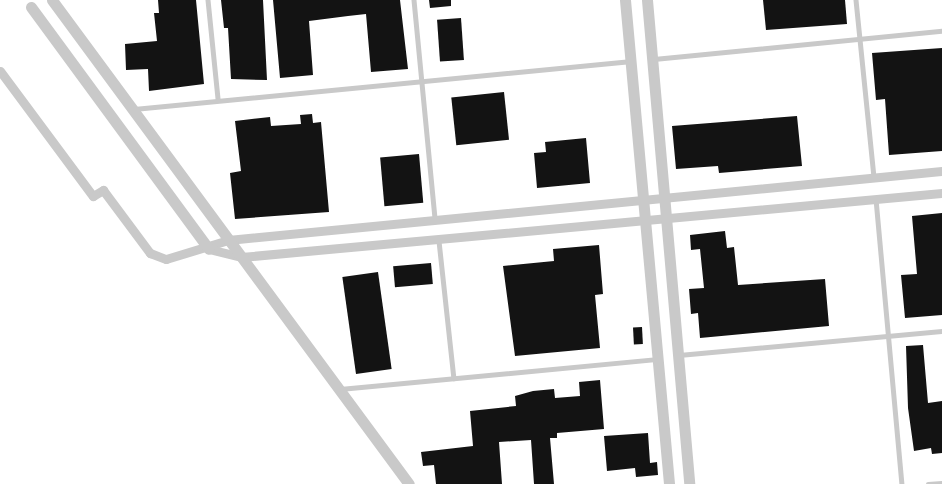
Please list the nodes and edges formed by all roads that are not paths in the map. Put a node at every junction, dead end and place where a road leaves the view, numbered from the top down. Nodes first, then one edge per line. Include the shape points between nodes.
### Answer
1 (52, 0) edge
2 (208, 0) edge
3 (414, 0) edge
4 (625, 0) edge
5 (647, 0) edge
6 (856, 0) edge
7 (31, 7) dead end
8 (942, 31) edge
9 (860, 39) junction
10 (652, 59) junction
11 (631, 61) junction
12 (0, 71) edge
13 (421, 81) junction
14 (218, 99) junction
15 (132, 109) junction
16 (942, 171) edge
17 (874, 178) junction
18 (942, 192) edge
19 (665, 198) junction
20 (876, 199) junction
21 (645, 200) junction
22 (667, 219) junction
23 (435, 220) junction
24 (647, 221) junction
25 (228, 240) junction
26 (439, 241) junction
27 (209, 248) junction
28 (241, 257) junction
29 (942, 331) edge
30 (890, 336) junction
31 (677, 355) junction
32 (660, 358) junction
33 (454, 378) junction
34 (338, 389) junction
35 (942, 483) edge
36 (409, 484) edge
37 (669, 484) edge
38 (689, 484) edge
39 (902, 484) edge
40 (928, 484) edge

1 - 15 street
2 - 14 lane
3 - 13 lane
4 - 11 street
5 - 10 street
6 - 9 lane
7 - 27 street
8 - 9 lane
9 - 10 lane
9 - 17 lane
10 - 19 street
11 - 13 lane
11 - 21 street
12 - 27 street via 93,196 103,190 150,253 174,258
13 - 14 lane
13 - 23 lane
14 - 15 lane
15 - 25 street
16 - 17 street
17 - 19 street
18 - 20 street
19 - 21 street
19 - 22 street
20 - 22 street
20 - 30 lane
21 - 23 street
21 - 24 street
22 - 24 street
22 - 31 street
23 - 25 street
24 - 26 street
24 - 32 street
25 - 27 street
25 - 28 street
26 - 28 street
26 - 33 lane
27 - 28 street
28 - 34 street
29 - 30 lane
30 - 31 lane
30 - 39 lane
31 - 38 street
32 - 33 lane
32 - 37 street
33 - 34 lane
34 - 36 street
35 - 40 lane

